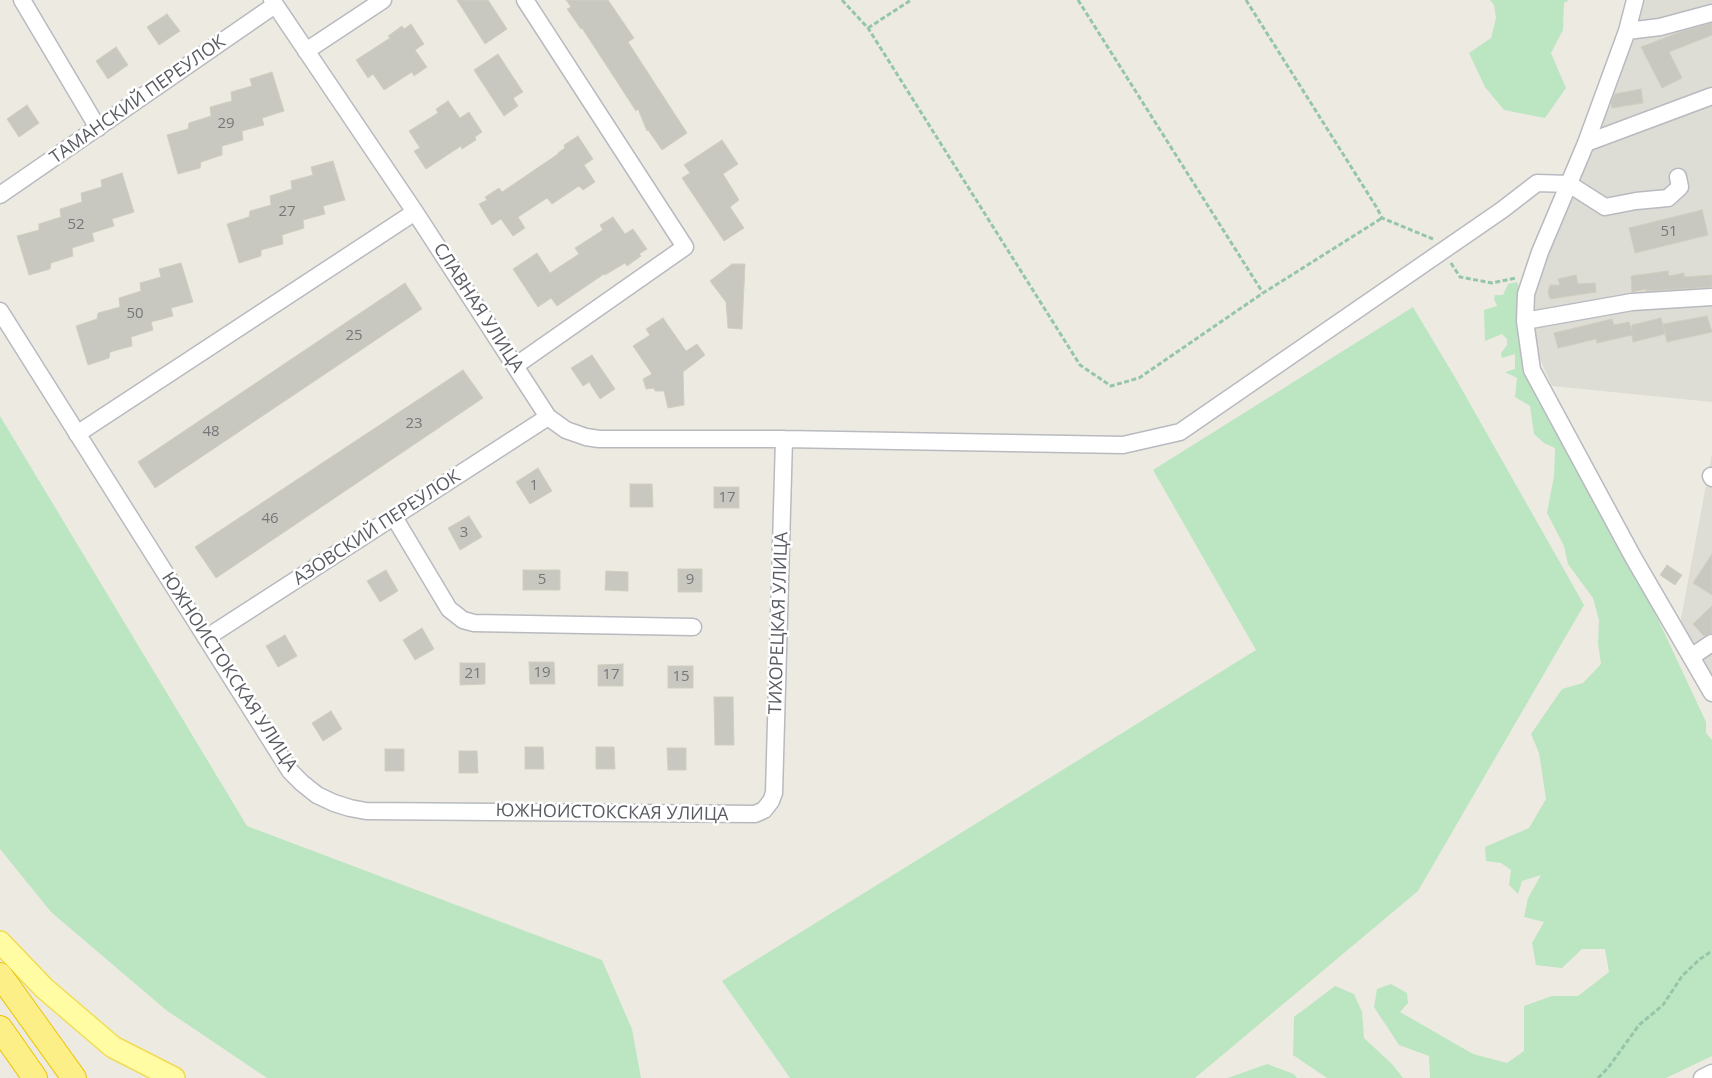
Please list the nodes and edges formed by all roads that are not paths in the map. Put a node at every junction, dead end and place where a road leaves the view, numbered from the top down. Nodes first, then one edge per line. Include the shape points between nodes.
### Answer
1 (22, 0) edge
2 (383, 0) edge
3 (525, 0) edge
4 (1635, 0) edge
5 (274, 3) edge
6 (1712, 13) edge
7 (1626, 31) junction
8 (306, 51) junction
9 (1712, 96) edge
10 (98, 128) junction
11 (1586, 143) junction
12 (1678, 177) dead end
13 (1569, 184) junction
14 (0, 195) edge
15 (415, 212) junction
16 (1712, 297) edge
17 (0, 311) edge
18 (1525, 321) junction
19 (515, 366) junction
20 (548, 417) junction
21 (77, 434) junction
22 (784, 439) junction
23 (394, 517) junction
24 (693, 626) dead end
25 (206, 638) junction
26 (1712, 644) edge
27 (1691, 657) junction
28 (1712, 693) edge
29 (768, 806) joint
30 (0, 942) edge
31 (0, 975) edge
32 (0, 1028) edge
33 (1712, 1073) edge
34 (35, 1078) edge
35 (74, 1078) edge
36 (174, 1078) edge
37 (1702, 1078) edge

1 - 10 street
2 - 8 street
3 - 19 street via 685,247
4 - 7 street
5 - 8 street, СЛАВНАЯ УЛИЦА
5 - 10 street, ТАМАНСКИЙ ПЕРЕУЛОК
6 - 7 street via 1660,27
7 - 11 street
8 - 15 street, СЛАВНАЯ УЛИЦА
9 - 11 street
10 - 14 street, ТАМАНСКИЙ ПЕРЕУЛОК
11 - 13 street
12 - 13 street via 1680,187 1668,198 1605,207
13 - 18 street via 1526,294
13 - 22 street, СЛАВНАЯ УЛИЦА via 1537,183 1180,432 1122,445
15 - 19 street, СЛАВНАЯ УЛИЦА
15 - 21 street
16 - 18 street via 1632,302
17 - 21 street, ЮЖНОИСТОКСКАЯ УЛИЦА
18 - 27 street via 1532,370
19 - 20 street, СЛАВНАЯ УЛИЦА
20 - 22 street, СЛАВНАЯ УЛИЦА via 576,434 599,439
20 - 23 street, АЗОВСКИЙ ПЕРЕУЛОК
21 - 25 street, ЮЖНОИСТОКСКАЯ УЛИЦА
22 - 29 street, ТИХОРЕЦКАЯ УЛИЦА via 774,793
23 - 24 street via 449,609 463,620 474,623
23 - 25 street, АЗОВСКИЙ ПЕРЕУЛОК
25 - 29 street, ЮЖНОИСТОКСКАЯ УЛИЦА via 290,771 317,795 350,808 366,811 755,814
26 - 27 street
27 - 28 street
30 - 36 main road via 44,988 113,1047
31 - 35 highway
32 - 34 highway
33 - 37 street

